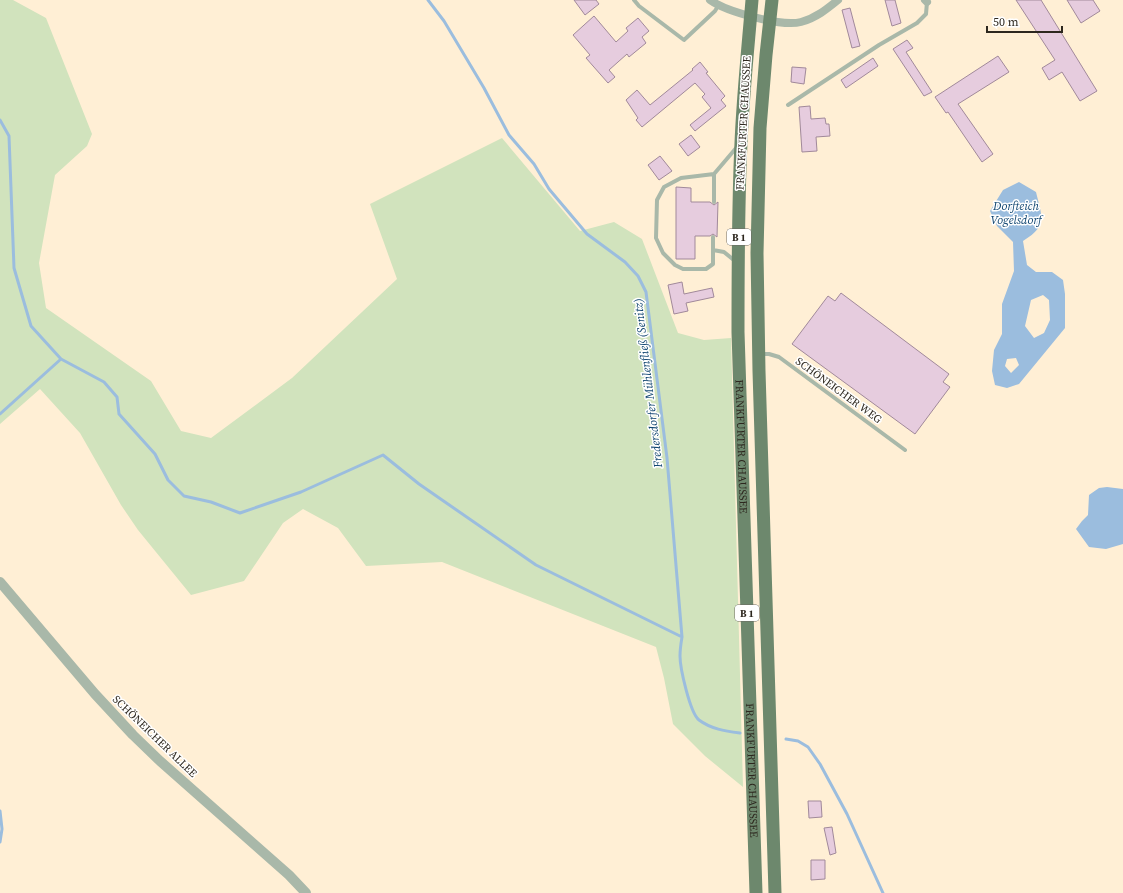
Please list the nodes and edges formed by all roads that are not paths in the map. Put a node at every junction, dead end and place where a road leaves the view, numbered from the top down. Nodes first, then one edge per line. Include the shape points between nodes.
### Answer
1 (634, 0) edge
2 (710, 0) edge
3 (752, 0) edge
4 (772, 0) edge
5 (838, 0) edge
6 (926, 1) edge
7 (718, 6) junction
8 (751, 17) junction
9 (770, 21) junction
10 (788, 105) dead end
11 (741, 142) junction
12 (714, 174) junction
13 (714, 202) dead end
14 (713, 236) dead end
15 (713, 250) junction
16 (738, 264) junction
17 (758, 354) junction
18 (905, 450) dead end
19 (0, 582) edge
20 (306, 893) edge
21 (756, 893) edge
22 (774, 893) edge

1 - 7 lane via 684,40
2 - 7 street
3 - 8 main road, FRANKFURTER CHAUSSEE / B 1
4 - 9 main road, FRANKFURTER CHAUSSEE / B 1
5 - 9 street via 822,12 800,22
6 - 10 lane via 926,14 917,23
7 - 8 street
8 - 9 street
8 - 11 main road, FRANKFURTER CHAUSSEE / B 1
9 - 17 main road, FRANKFURTER CHAUSSEE / B 1 via 760,128
11 - 12 lane
11 - 16 main road, FRANKFURTER CHAUSSEE / B 1
12 - 13 lane
12 - 15 lane via 680,178 664,187 657,200 656,238 663,253 683,269 706,269 713,264
14 - 15 lane
15 - 16 lane via 724,252
16 - 21 main road, FRANKFURTER CHAUSSEE / B 1
17 - 18 lane, SCHÖNEICHER WEG via 779,357
17 - 22 main road, FRANKFURTER CHAUSSEE / B 1
19 - 20 street, SCHÖNEICHER ALLEE via 133,735

